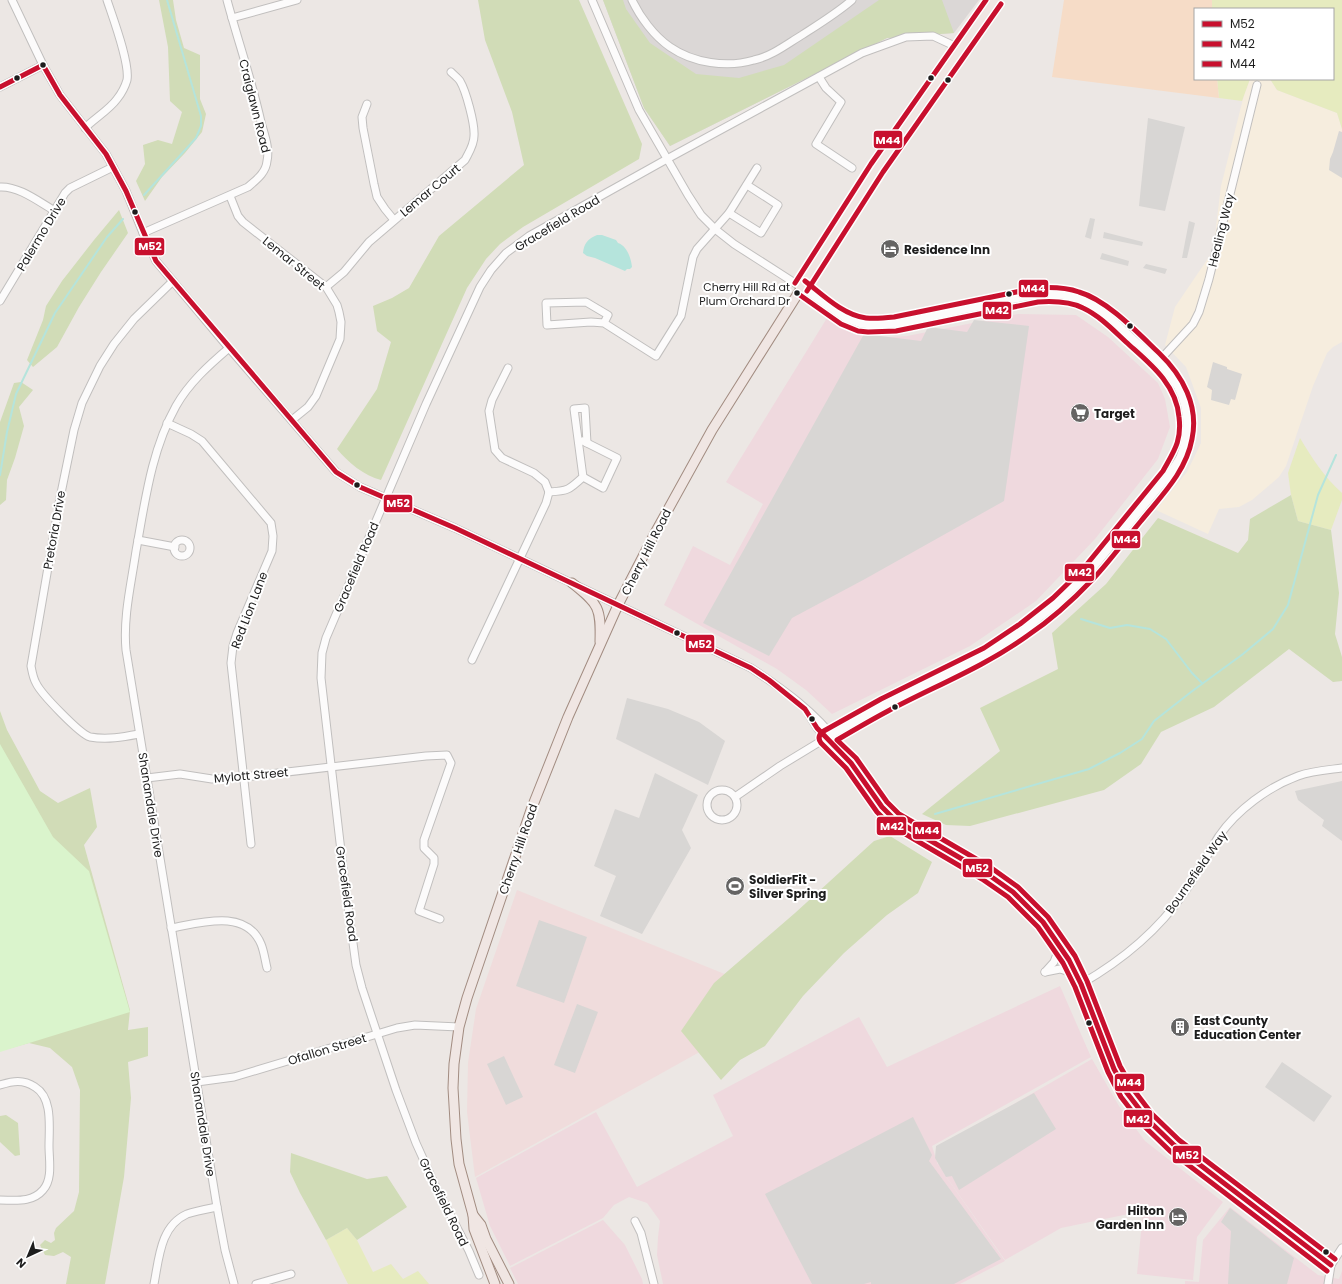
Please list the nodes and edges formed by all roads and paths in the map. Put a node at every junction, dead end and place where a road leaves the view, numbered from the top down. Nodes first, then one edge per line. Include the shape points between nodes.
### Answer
1 (12, 0) edge
2 (107, 0) edge
3 (227, 0) edge
4 (297, 0) edge
5 (592, 0) edge
6 (632, 0) edge
7 (852, 0) edge
8 (995, 0) edge
9 (232, 18) junction
10 (960, 49) junction
11 (43, 65) junction
12 (451, 72) dead end
13 (819, 77) junction
14 (1258, 85) dead end
15 (0, 87) edge
16 (367, 104) dead end
17 (85, 128) junction
18 (667, 159) junction
19 (113, 167) junction
20 (757, 168) dead end
21 (852, 168) dead end
22 (747, 185) junction
23 (0, 188) edge
24 (230, 196) junction
25 (54, 211) junction
26 (730, 213) junction
27 (394, 220) junction
28 (714, 229) junction
29 (143, 233) junction
30 (172, 282) junction
31 (326, 287) junction
32 (801, 287) junction
33 (0, 301) edge
34 (604, 323) junction
35 (229, 348) junction
36 (1158, 362) junction
37 (508, 368) dead end
38 (292, 420) junction
39 (167, 423) junction
40 (578, 438) junction
41 (587, 443) junction
42 (582, 478) junction
43 (549, 492) junction
44 (385, 499) junction
45 (138, 540) junction
46 (175, 547) dead end
47 (519, 559) junction
48 (572, 583) junction
49 (618, 605) junction
50 (600, 648) junction
51 (472, 660) dead end
52 (140, 734) junction
53 (829, 736) junction
54 (331, 767) junction
55 (1342, 768) edge
56 (244, 777) junction
57 (147, 778) junction
58 (735, 797) junction
59 (251, 844) dead end
60 (440, 919) dead end
61 (171, 928) junction
62 (1060, 946) junction
63 (267, 968) dead end
64 (1076, 974) junction
65 (1080, 984) junction
66 (459, 1027) junction
67 (377, 1034) junction
68 (197, 1082) junction
69 (0, 1085) edge
70 (0, 1200) edge
71 (217, 1206) junction
72 (473, 1215) junction
73 (635, 1221) dead end
74 (1342, 1248) edge
75 (1331, 1264) junction
76 (291, 1274) dead end
77 (479, 1276) dead end
78 (154, 1284) edge
79 (234, 1284) edge
80 (256, 1284) edge
81 (495, 1284) edge
82 (509, 1284) edge
83 (654, 1284) edge
84 (1328, 1284) edge

1 - 11 street
2 - 17 street via 124,54 127,80 116,100
3 - 9 street, Craiglawn Road
4 - 9 street
5 - 18 street via 639,110
6 - 7 street via 658,38 670,47 685,55 718,64 754,61 768,56
8 - 10 main road, Cherry Hill Road
9 - 24 street, Craiglawn Road via 268,150 265,168 258,179
10 - 13 street, Gracefield Road via 933,36 906,37 862,53
10 - 32 main road, Cherry Hill Road via 877,168
11 - 15 street
11 - 17 street via 60,95
12 - 27 street, Lemar Court via 460,81 467,98 474,129 471,149 462,164
13 - 18 street, Gracefield Road
13 - 21 street via 826,88 841,102 816,144
14 - 36 street, Healing Way via 1199,312 1192,324
16 - 27 street via 362,117 374,184 384,209
17 - 19 street
18 - 28 street via 701,215
18 - 44 street, Gracefield Road via 529,236 506,253 491,270 473,300
19 - 25 street, Palermo Drive via 70,188
19 - 29 street
20 - 22 street
22 - 26 street
22 - 26 street via 778,205 761,233
23 - 25 street via 6,187 23,193
24 - 29 street, Craiglawn Road
24 - 31 street, Lemar Street via 243,222
25 - 33 street, Palermo Drive
26 - 28 street
27 - 31 street, Lemar Court
28 - 32 street
28 - 34 street via 693,257 681,316 656,356
29 - 30 street via 156,260
30 - 35 street
30 - 52 street, Pretoria Drive via 134,319 114,344 82,403 60,498 31,666 36,684 43,695 81,732 106,739
31 - 38 street, Lemar Street via 337,304 341,322 340,339 316,396 308,407
32 - 36 street via 845,318 861,324 874,325 895,324 1036,295 1068,296 1099,309
32 - 49 main road, Cherry Hill Road via 712,430
34 - 34 street via 547,325 546,302 586,302 608,315
35 - 38 street
35 - 39 street, Shanandale Drive via 191,383
36 - 53 street via 1181,392 1187,423 1185,441 1169,475 1088,574 1058,603 987,654 884,705
37 - 43 street via 492,400 489,412 495,450 502,458 534,473 545,482
38 - 44 street via 336,472
39 - 45 street, Shanandale Drive via 153,462
39 - 56 street, Red Lion Lane via 202,441 271,523 272,551 232,646 231,663
40 - 41 street
40 - 41 street via 574,409 585,408
40 - 42 street
41 - 42 street via 617,458 603,488
42 - 43 street via 564,491
43 - 47 street
44 - 47 street via 455,528
44 - 54 street, Gracefield Road via 322,653 321,678
45 - 46 street
45 - 52 street, Shanandale Drive via 124,631
47 - 48 street
47 - 51 street
48 - 49 street
48 - 50 main road via 592,600 599,610
49 - 50 main road, Cherry Hill Road
49 - 53 street via 751,668 805,708 817,728
50 - 66 main road, Cherry Hill Road via 531,810 473,978
52 - 57 street, Shanandale Drive
53 - 58 street
53 - 62 street via 882,807 895,820 1008,888 1043,922
54 - 56 street, Mylott Street
54 - 60 street, Mylott Street via 447,755 451,763 424,840 424,848 434,858 434,864 419,911
54 - 67 street, Gracefield Road via 356,965
55 - 65 street, Bournefield Way via 1297,776 1256,799 1220,835 1184,893 1164,918 1120,959
56 - 57 street, Mylott Street via 212,779 180,774
56 - 59 street, Red Lion Lane
57 - 61 street, Shanandale Drive
58 - 58 street via 724,790 712,792 706,803 707,810 719,820 733,816 737,806
61 - 63 street via 222,920 244,925 254,933 261,944
61 - 68 street, Shanandale Drive
62 - 64 street
62 - 64 street via 1054,962 1045,972 1060,969
64 - 65 street
65 - 75 street via 1114,1069 1127,1093 1147,1119 1174,1146
66 - 67 street, Ofallon Street via 415,1025
66 - 72 main road, Cherry Hill Road via 453,1088 455,1124 459,1164
67 - 68 street, Ofallon Street via 234,1077
67 - 77 street, Gracefield Road via 416,1143
68 - 71 street, Shanandale Drive
69 - 70 street via 16,1081 28,1082 40,1090 46,1100 49,1114 49,1176 44,1190 30,1199
71 - 78 street via 188,1214 169,1228 161,1248
71 - 79 street, Shanandale Drive
72 - 81 main road, Cherry Hill Road via 474,1230
72 - 82 main road, Cherry Hill Road via 482,1225 486,1239
73 - 83 street via 641,1233
74 - 75 street
75 - 84 street
76 - 80 street

